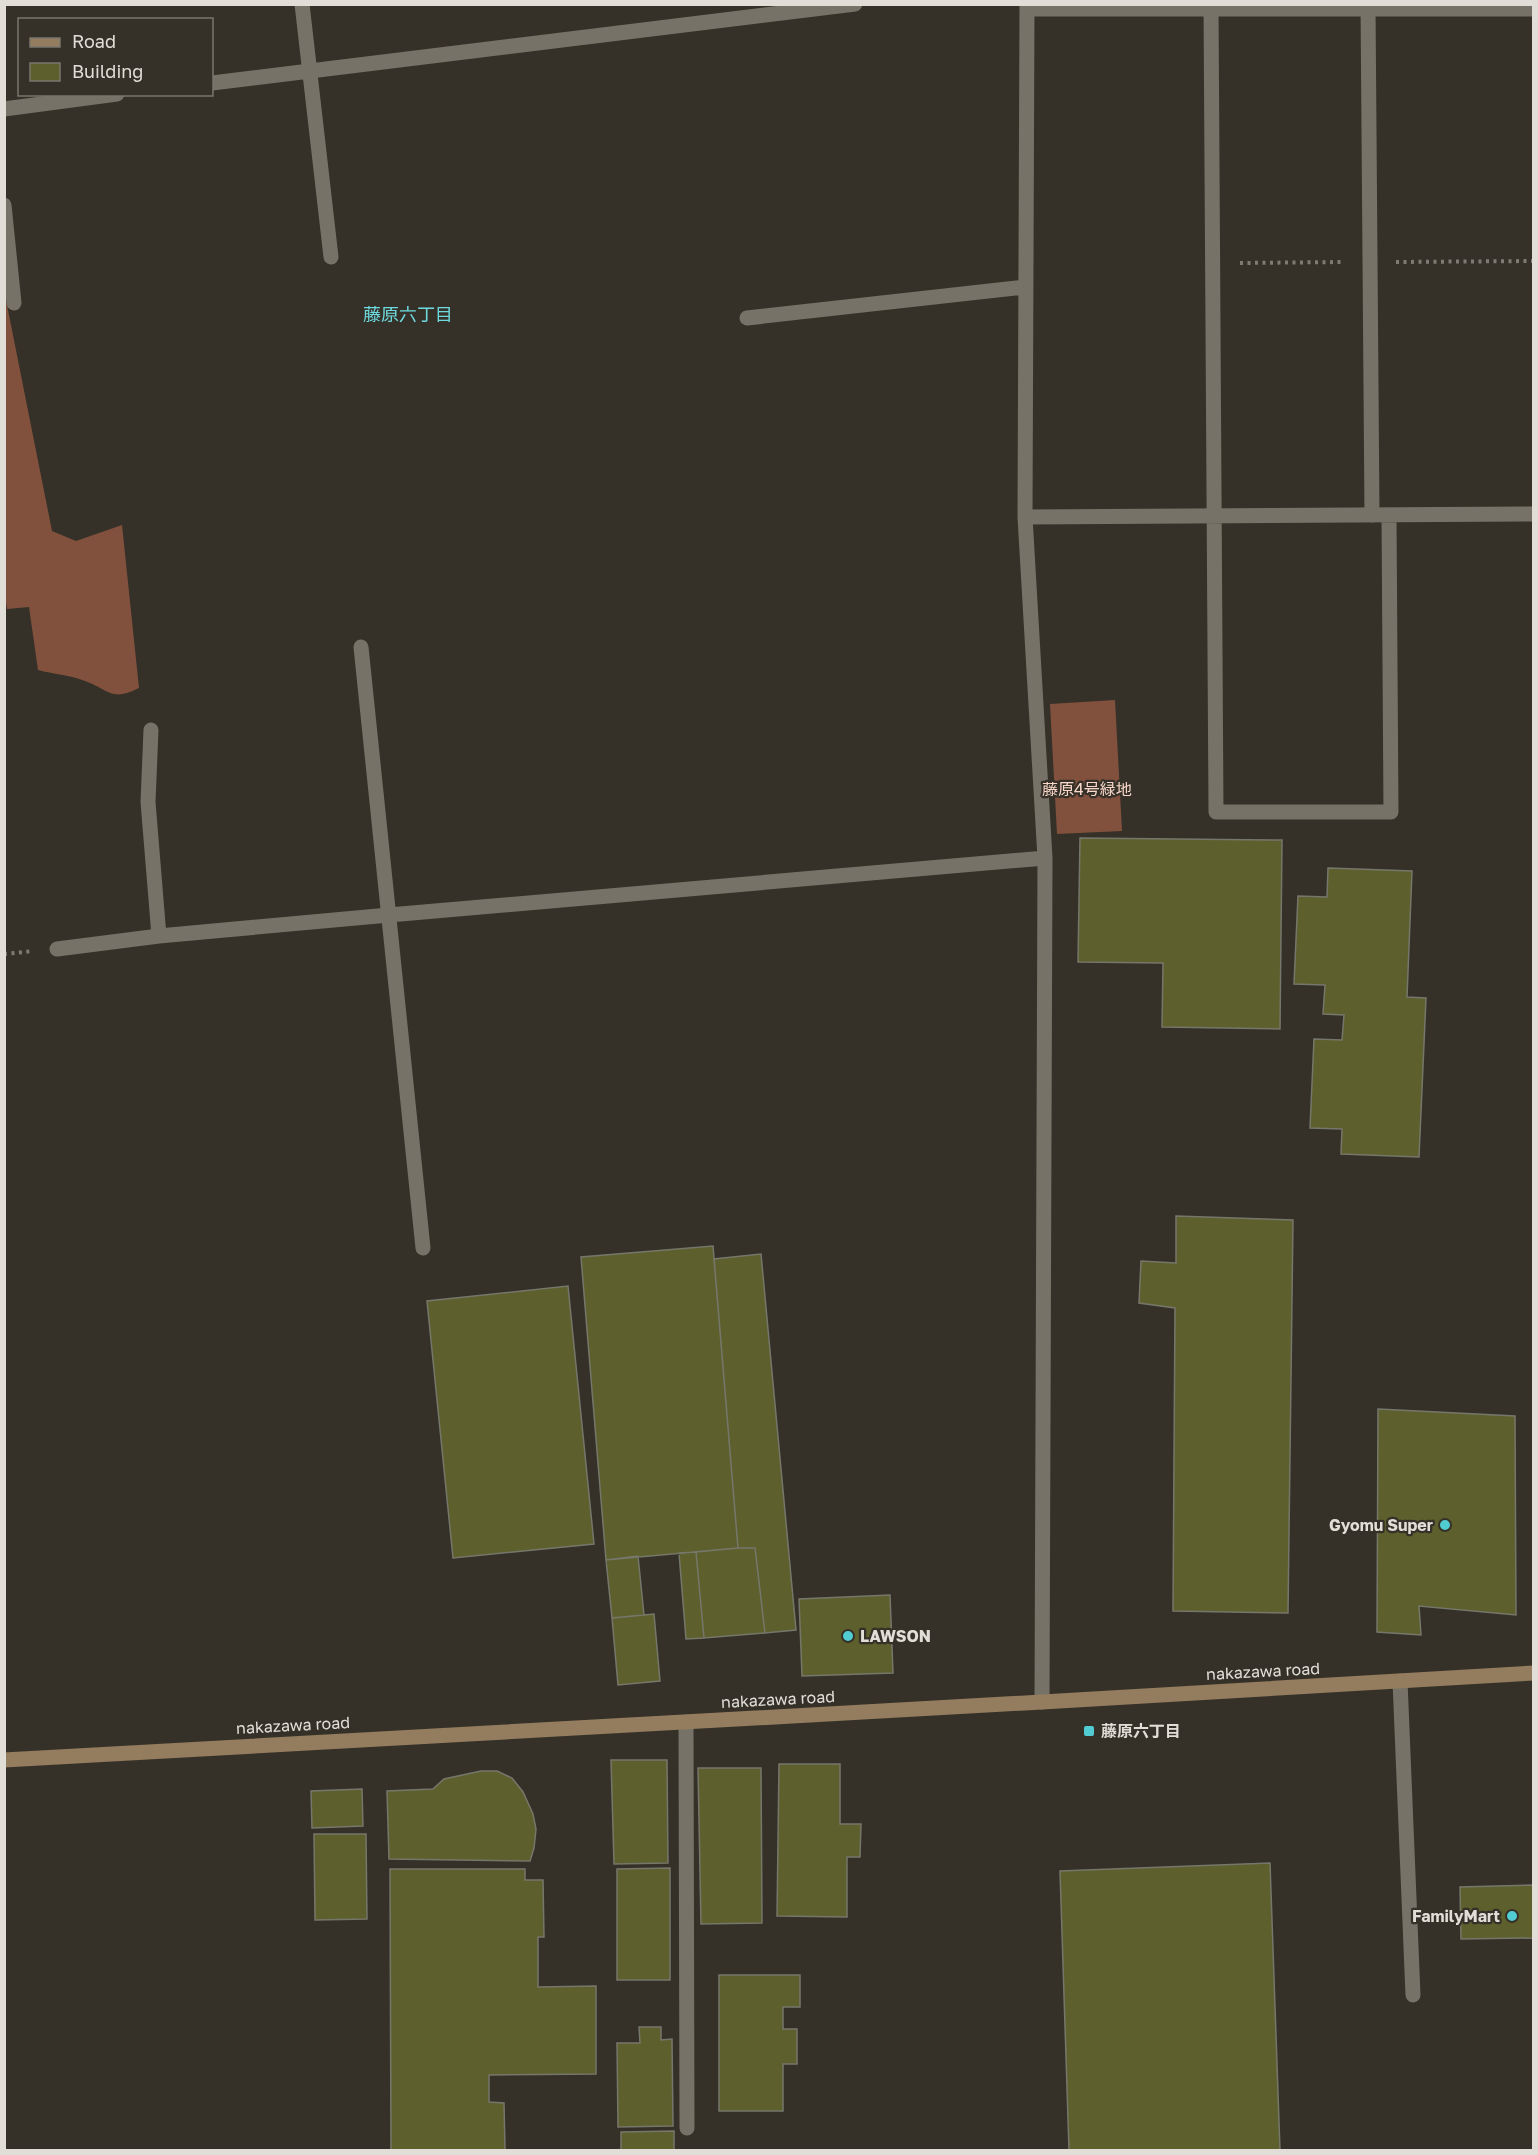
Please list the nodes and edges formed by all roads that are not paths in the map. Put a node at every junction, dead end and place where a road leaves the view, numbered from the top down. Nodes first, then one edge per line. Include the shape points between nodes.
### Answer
1 (302, 4) edge
2 (855, 4) edge
3 (822, 6) edge
4 (1027, 7) edge
5 (1211, 7) edge
6 (1368, 7) edge
7 (1533, 9) edge
8 (310, 70) junction
9 (213, 83) edge
10 (102, 96) edge
11 (4, 109) edge
12 (4, 206) edge
13 (331, 257) dead end
14 (1025, 287) junction
15 (14, 303) dead end
16 (747, 318) dead end
17 (1533, 514) edge
18 (1372, 515) junction
19 (1389, 515) junction
20 (1214, 516) junction
21 (1025, 517) junction
22 (361, 647) dead end
23 (151, 730) dead end
24 (1045, 858) junction
25 (389, 915) junction
26 (159, 936) junction
27 (57, 949) dead end
28 (423, 1248) dead end
29 (1533, 1672) edge
30 (1400, 1681) junction
31 (1042, 1702) junction
32 (686, 1722) junction
33 (4, 1760) edge
34 (1413, 1995) dead end
35 (687, 2128) dead end

1 - 8 street
2 - 3 street
3 - 8 street
4 - 5 street
4 - 14 street
5 - 6 street
5 - 20 street
6 - 7 street
6 - 18 street
8 - 9 street
8 - 13 street
10 - 11 street
12 - 15 street
14 - 16 street
14 - 21 street
17 - 19 street
18 - 19 street
18 - 20 street
19 - 20 street via 1391,812 1216,812
20 - 21 street
21 - 24 street
22 - 25 street
23 - 26 street via 148,802
24 - 25 street
24 - 31 street
25 - 26 street
25 - 28 street
26 - 27 street
29 - 30 street, nakazawa road
30 - 31 street, nakazawa road
30 - 34 street
31 - 32 street, nakazawa road
32 - 33 street, nakazawa road
32 - 35 street

